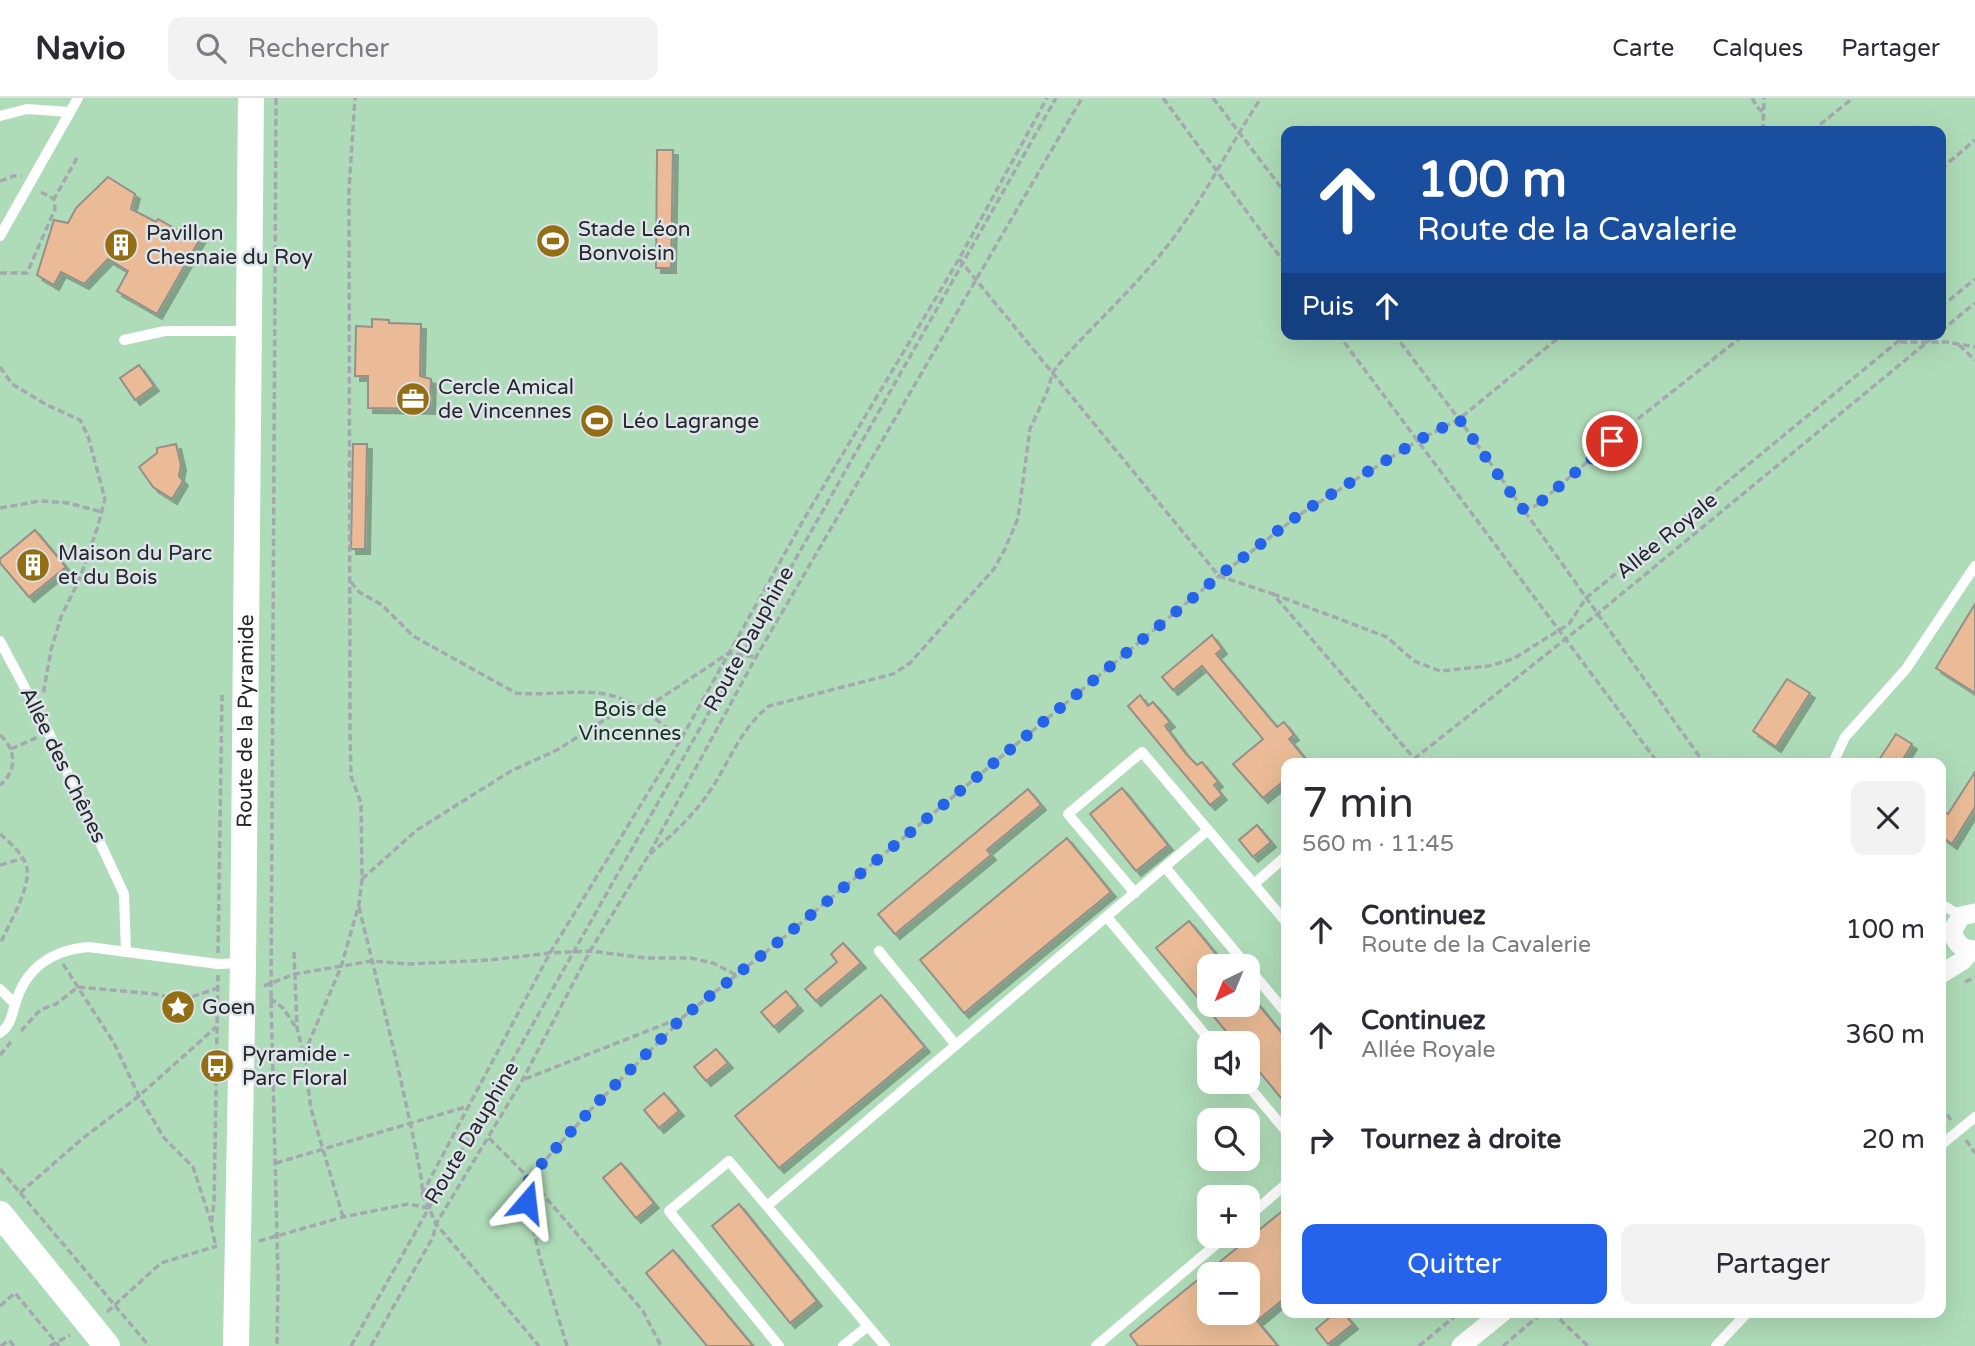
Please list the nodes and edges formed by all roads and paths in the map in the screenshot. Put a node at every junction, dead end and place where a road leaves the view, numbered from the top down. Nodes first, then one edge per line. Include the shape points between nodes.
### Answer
1 (78, 98) edge
2 (251, 98) edge
3 (276, 98) edge
4 (355, 98) edge
5 (1047, 98) edge
6 (1056, 98) edge
7 (1082, 98) edge
8 (1163, 98) edge
9 (1213, 98) edge
10 (1261, 98) edge
11 (1752, 98) edge
12 (1764, 98) edge
13 (1853, 98) edge
14 (69, 112) junction
15 (1764, 113) junction
16 (0, 116) edge
17 (1763, 126) edge
18 (1818, 126) edge
19 (1238, 131) junction
20 (1975, 140) edge
21 (78, 158) dead end
22 (1946, 165) edge
23 (1215, 171) junction
24 (1281, 187) edge
25 (0, 236) edge
26 (1281, 258) edge
27 (959, 260) junction
28 (963, 264) junction
29 (0, 273) edge
30 (976, 278) junction
31 (1975, 279) edge
32 (1946, 303) edge
33 (1975, 303) edge
34 (1946, 327) edge
35 (248, 331) junction
36 (124, 340) dead end
37 (1343, 340) edge
38 (1399, 340) edge
39 (1556, 340) edge
40 (1737, 340) edge
41 (1900, 340) edge
42 (1930, 340) edge
43 (1898, 342) junction
44 (1926, 343) junction
45 (1958, 344) junction
46 (1975, 347) edge
47 (1975, 360) edge
48 (0, 367) edge
49 (1053, 372) junction
50 (1459, 419) junction
51 (1419, 440) junction
52 (0, 508) edge
53 (1522, 509) junction
54 (102, 512) junction
55 (1975, 566) edge
56 (1219, 576) junction
57 (349, 580) junction
58 (1273, 594) junction
59 (1586, 598) junction
60 (1596, 615) junction
61 (1557, 629) junction
62 (1565, 640) junction
63 (0, 641) edge
64 (729, 653) junction
65 (742, 655) junction
66 (755, 657) junction
67 (635, 706) junction
68 (40, 715) junction
69 (49, 733) junction
70 (0, 735) edge
71 (681, 739) junction
72 (11, 749) junction
73 (1413, 758) edge
74 (1420, 758) edge
75 (1654, 758) edge
76 (1700, 758) edge
77 (1835, 758) edge
78 (0, 785) edge
79 (1208, 830) junction
80 (0, 834) edge
81 (648, 856) junction
82 (23, 858) junction
83 (1281, 860) edge
84 (0, 865) edge
85 (1165, 867) junction
86 (362, 879) junction
87 (1254, 884) junction
88 (1135, 893) junction
89 (359, 904) junction
90 (1946, 910) edge
91 (1281, 916) edge
92 (1107, 917) junction
93 (1958, 925) edge
94 (0, 944) edge
95 (1974, 950) edge
96 (125, 951) junction
97 (590, 951) junction
98 (879, 951) dead end
99 (294, 952) dead end
100 (573, 952) junction
101 (57, 953) junction
102 (550, 953) junction
103 (1237, 954) edge
104 (372, 961) junction
105 (230, 963) junction
106 (341, 967) junction
107 (1946, 971) edge
108 (295, 974) junction
109 (736, 975) junction
110 (1260, 982) edge
111 (271, 983) junction
112 (219, 987) junction
113 (78, 988) junction
114 (0, 989) edge
115 (271, 998) junction
116 (15, 1004) junction
117 (1281, 1007) edge
118 (683, 1017) junction
119 (218, 1026) junction
120 (297, 1027) junction
121 (1203, 1031) edge
122 (0, 1034) edge
123 (956, 1045) junction
124 (304, 1054) junction
125 (0, 1055) edge
126 (523, 1079) junction
127 (1255, 1094) edge
128 (139, 1096) junction
129 (468, 1106) junction
130 (1946, 1113) edge
131 (1975, 1117) edge
132 (411, 1124) junction
133 (1281, 1125) edge
134 (1958, 1130) junction
135 (488, 1138) junction
136 (1946, 1141) edge
137 (322, 1150) junction
138 (275, 1163) junction
139 (0, 1169) edge
140 (529, 1178) junction
141 (1281, 1188) edge
142 (20, 1193) junction
143 (422, 1195) junction
144 (766, 1206) junction
145 (1260, 1207) edge
146 (429, 1209) junction
147 (0, 1214) edge
148 (343, 1217) junction
149 (211, 1224) junction
150 (436, 1224) junction
151 (277, 1238) junction
152 (227, 1244) junction
153 (1212, 1248) edge
154 (0, 1294) edge
155 (6, 1301) junction
156 (0, 1306) edge
157 (114, 1307) junction
158 (1453, 1318) edge
159 (1496, 1318) edge
160 (1536, 1318) edge
161 (1558, 1318) edge
162 (1742, 1318) edge
163 (867, 1326) junction
164 (73, 1334) dead end
165 (1107, 1337) junction
166 (58, 1344) edge
167 (1, 1346) edge
168 (14, 1346) edge
169 (50, 1346) edge
170 (107, 1346) edge
171 (149, 1346) edge
172 (236, 1346) edge
173 (277, 1346) edge
174 (351, 1346) edge
175 (371, 1346) edge
176 (539, 1346) edge
177 (567, 1346) edge
178 (661, 1346) edge
179 (779, 1346) edge
180 (843, 1346) edge
181 (885, 1346) edge
182 (1096, 1346) edge
183 (1115, 1346) edge
184 (1419, 1346) edge
185 (1461, 1346) edge
186 (1503, 1346) edge
187 (1588, 1346) edge
188 (1716, 1346) edge

1 - 14 lane
2 - 35 street, Route de la Pyramide
3 - 111 path, Route de la Pyramide
4 - 57 path via 349,190
5 - 27 path
6 - 28 path, Route Dauphine
7 - 30 path, Route Dauphine
8 - 23 path
9 - 19 path
10 - 19 path
11 - 15 path
12 - 15 path
13 - 18 path
14 - 16 lane via 27,109
14 - 25 lane
15 - 17 path
19 - 23 path
19 - 24 path
20 - 22 path
21 - 29 path via 54,199 55,209 27,273
23 - 26 path
23 - 49 path via 1168,246
27 - 28 path
27 - 64 path
28 - 30 path
28 - 65 path, Route Dauphine
30 - 49 path
30 - 66 path, Route Dauphine
31 - 32 path
33 - 34 path, Allée Royale
35 - 36 lane via 165,331
35 - 105 street, Route de la Pyramide
37 - 51 path
38 - 50 path
39 - 50 path
40 - 53 path via 1543,500
41 - 43 path, Allée Royale
42 - 44 path, Allée Royale
43 - 44 path
43 - 59 path, Allée Royale
44 - 45 path
44 - 60 path, Allée Royale
45 - 46 path
45 - 47 path
48 - 54 path via 12,384 80,420 105,499
49 - 56 path
49 - 81 path via 1030,429 1018,518 994,569 910,663 893,674 769,706 743,732 708,794
50 - 51 path
50 - 53 path
51 - 56 path via 1301,513
51 - 61 path
52 - 54 path via 40,501
53 - 59 path
54 - 68 path via 80,578 61,617
55 - 77 lane via 1906,669 1845,737
56 - 58 path, Allée Royale
56 - 109 path
57 - 67 path via 413,636 516,694 600,692
57 - 86 path via 351,776 361,803
58 - 61 path, Allée Royale via 1387,638 1414,661 1440,671 1513,659
58 - 73 path
59 - 60 path
59 - 61 path, Allée Royale via 1569,624
60 - 62 path, Allée Royale
60 - 76 path
61 - 62 path
62 - 74 path, Allée Royale
62 - 75 path
63 - 68 lane, Allée des Chênes
64 - 65 path
64 - 67 path via 658,700
64 - 71 path
65 - 66 path
65 - 100 path, Route Dauphine
66 - 81 path, Route Dauphine
67 - 71 path
67 - 86 path via 450,808 417,830
68 - 69 lane, Allée des Chênes
69 - 72 path
69 - 96 lane, Allée des Chênes via 124,894
70 - 72 path
71 - 102 path
72 - 78 path via 12,768
79 - 85 lane
79 - 87 lane
79 - 88 lane via 1142,752 1068,814
80 - 82 path
81 - 97 path, Route Dauphine
82 - 84 path
82 - 94 path via 27,879
83 - 87 lane
85 - 88 lane
85 - 103 lane
86 - 89 path
87 - 91 lane
88 - 92 lane
89 - 104 path
89 - 106 path
90 - 93 lane
92 - 121 lane
92 - 123 lane
93 - 95 street via 1956,942
95 - 107 street
96 - 101 lane via 89,947
96 - 105 lane
97 - 100 path
97 - 109 path via 691,958
97 - 126 path, Route Dauphine
98 - 123 lane
99 - 108 path
100 - 102 path
100 - 146 path, Route Dauphine
101 - 113 path
101 - 116 lane via 31,971
102 - 104 path via 408,964
102 - 129 path
104 - 106 path
104 - 132 path
105 - 112 path
105 - 152 street, Route de la Pyramide
106 - 108 path
106 - 124 path
108 - 111 path
108 - 120 path
109 - 118 path
110 - 117 lane
111 - 115 path, Route de la Pyramide
111 - 115 path via 258,988
112 - 113 path via 182,1000
112 - 119 path
113 - 125 path via 40,1010
113 - 128 path via 114,1043
114 - 116 lane
115 - 120 path
115 - 138 path, Route de la Pyramide
116 - 122 lane via 13,1018
118 - 126 path
118 - 140 path
119 - 128 path
119 - 149 path
120 - 124 path
123 - 144 lane
124 - 137 path
126 - 135 path, Route Dauphine
127 - 133 lane
128 - 142 path
128 - 149 path via 164,1138 193,1167
129 - 132 path
129 - 143 path
130 - 134 path
131 - 134 lane
132 - 137 path
132 - 143 path
134 - 136 lane
135 - 140 path
135 - 150 path, Route Dauphine
137 - 138 path
137 - 148 path
138 - 151 path, Route de la Pyramide
139 - 142 path
140 - 177 path via 527,1202
140 - 178 path via 643,1311
141 - 145 lane
142 - 157 path
143 - 146 path
144 - 163 lane
144 - 179 lane via 729,1161 669,1211
146 - 148 path via 408,1204
146 - 150 path
146 - 174 path, Route Dauphine
147 - 170 street
148 - 151 path
149 - 152 path
150 - 175 path, Route Dauphine
150 - 176 path
151 - 152 path
151 - 173 path, Route de la Pyramide
152 - 157 path via 161,1263
152 - 172 street, Route de la Pyramide
153 - 165 lane
154 - 155 path
155 - 156 path
155 - 166 path via 15,1293
157 - 171 path
158 - 184 path
159 - 185 street
160 - 186 path
161 - 187 path
162 - 188 lane
163 - 180 lane
163 - 181 lane
164 - 166 path
165 - 182 lane
165 - 183 lane
166 - 169 path
167 - 168 path via 9,1340

